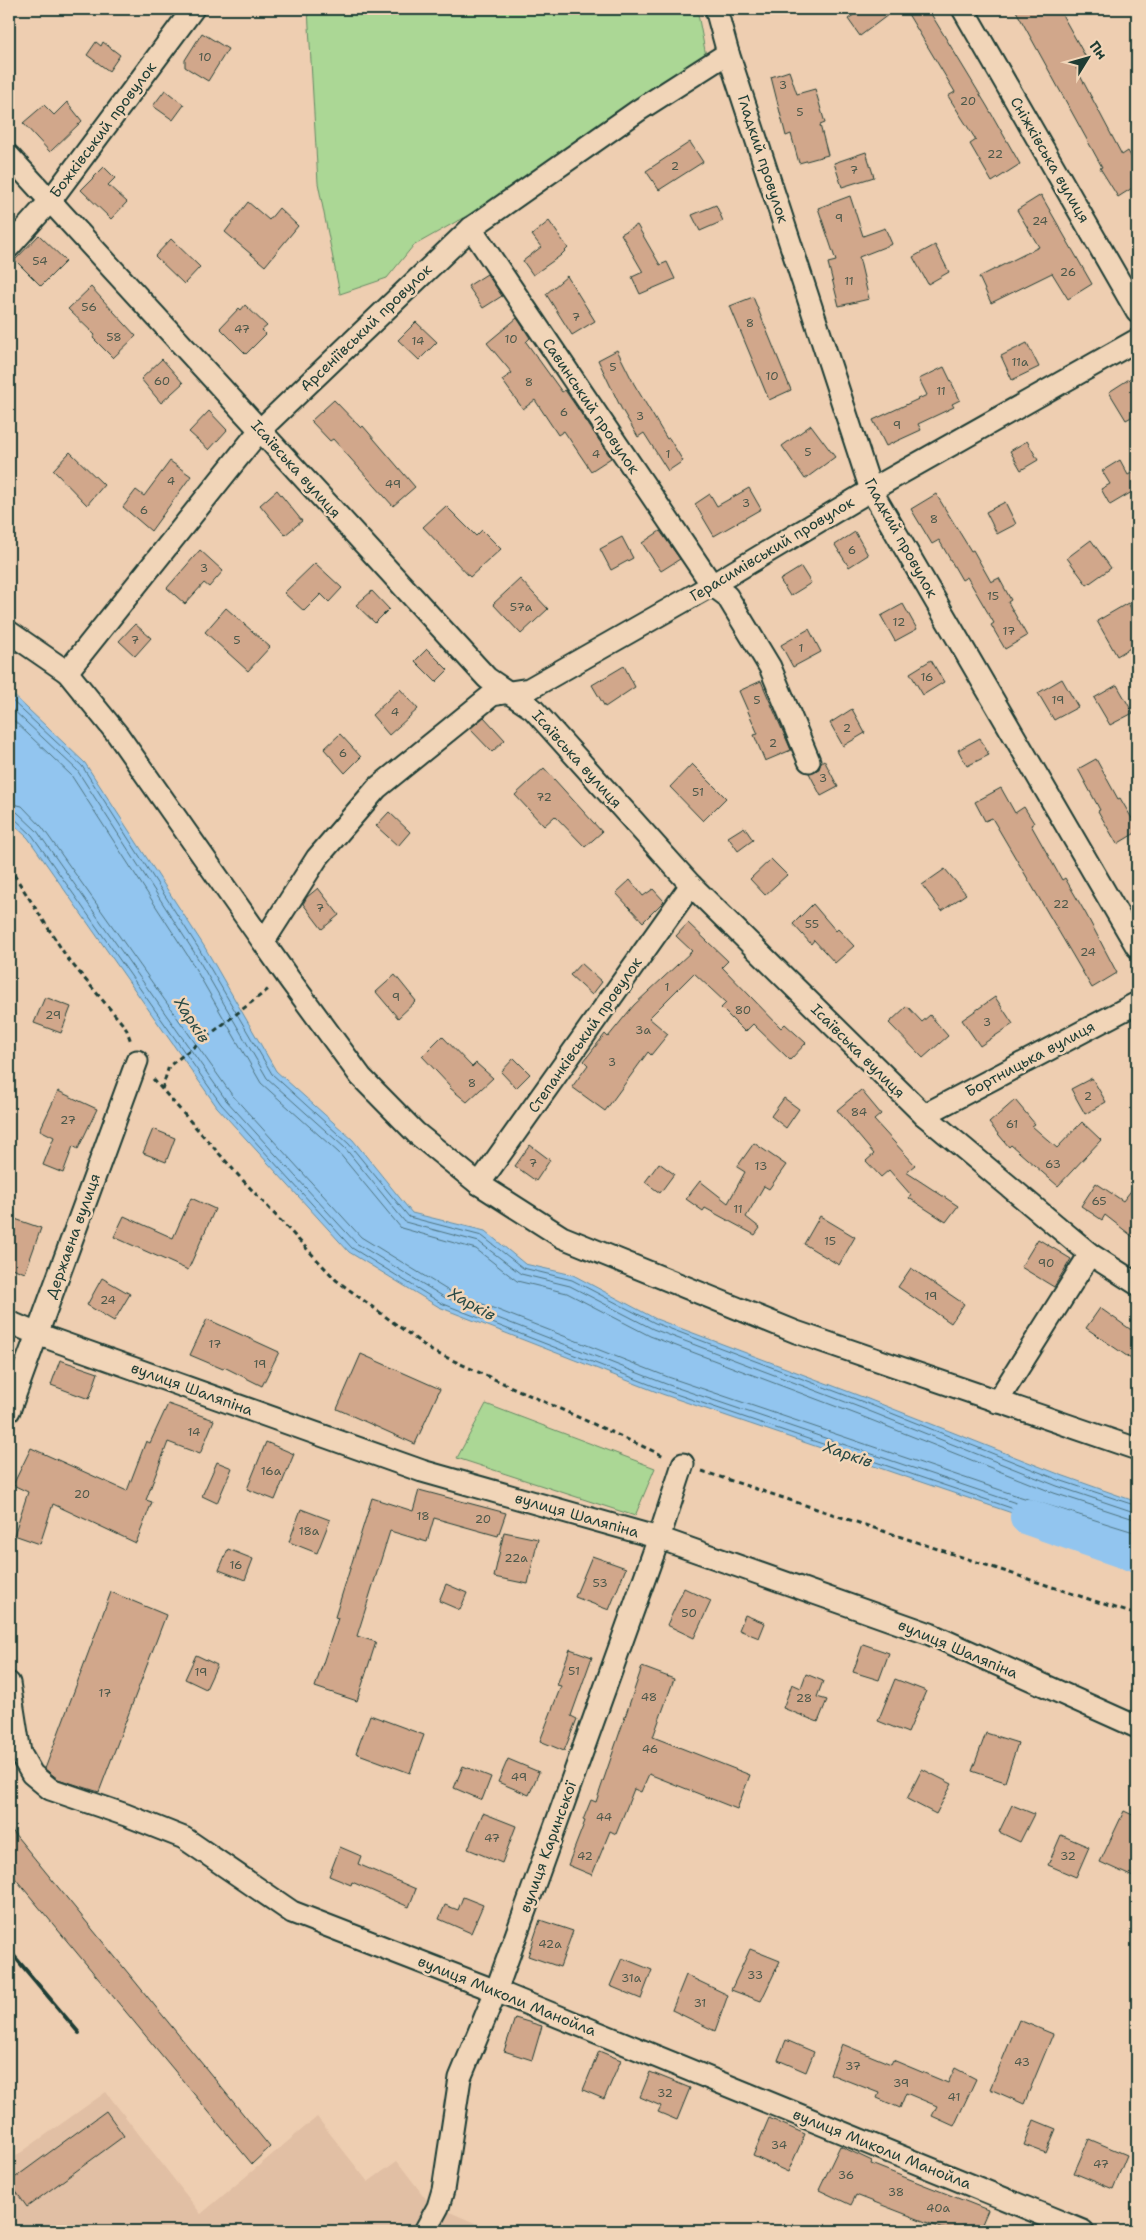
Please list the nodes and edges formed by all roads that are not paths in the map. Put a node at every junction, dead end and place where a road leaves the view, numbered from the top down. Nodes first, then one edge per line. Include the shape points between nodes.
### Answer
1 (193, 9) edge
2 (716, 9) edge
3 (963, 9) edge
4 (728, 53) junction
5 (9, 156) edge
6 (50, 201) junction
7 (471, 228) junction
8 (9, 247) edge
9 (1137, 312) edge
10 (1137, 340) edge
11 (260, 430) junction
12 (871, 490) junction
13 (712, 585) junction
14 (9, 632) edge
15 (66, 672) junction
16 (509, 693) junction
17 (809, 761) dead end
18 (691, 885) junction
19 (264, 941) junction
20 (1137, 947) edge
21 (1137, 1003) edge
22 (137, 1061) road end
23 (924, 1115) junction
24 (479, 1184) junction
25 (1090, 1254) junction
26 (1137, 1284) edge
27 (9, 1322) edge
28 (37, 1334) junction
29 (997, 1402) junction
30 (9, 1411) edge
31 (1137, 1449) edge
32 (683, 1464) road end
33 (659, 1538) junction
34 (9, 1683) edge
35 (1137, 1727) edge
36 (496, 1991) junction
37 (425, 2231) edge
38 (1083, 2231) edge

1 - 6 street, Божківський провулок
2 - 4 street, Гладкий провулок
3 - 9 street, Сніжківська вулиця
4 - 7 street, Арсеніївський провулок via 639,110
4 - 12 street, Гладкий провулок
5 - 6 street, Ісаївська вулиця
6 - 8 street, Божківський провулок
6 - 11 street, Ісаївська вулиця
7 - 11 street, Арсеніївський провулок
7 - 13 street, Савинський провулок
10 - 12 street, Герасимівський провулок
11 - 15 street, Арсеніївський провулок
11 - 16 street, Ісаївська вулиця via 487,678
12 - 13 street, Герасимівський провулок
12 - 20 street, Гладкий провулок
13 - 16 street, Герасимівський провулок via 529,688
13 - 17 street, Савинський провулок via 727,596 770,667
14 - 15 street
15 - 19 street via 118,735
16 - 18 street, Ісаївська вулиця via 533,709
16 - 19 street, Герасимівський провулок via 492,695 377,788 317,858
18 - 23 street, Ісаївська вулиця
18 - 24 street, Степанківський провулок
19 - 24 street via 361,1078 416,1133
21 - 23 street, Бортницька вулиця
22 - 28 street, Державна вулиця
23 - 25 street, Ісаївська вулиця
24 - 29 street via 562,1237 796,1332
25 - 26 street, Ісаївська вулиця
25 - 29 street
27 - 28 street, вулиця Шаляпіна
28 - 30 street, Державна вулиця
28 - 33 street, вулиця Шаляпіна via 422,1471
29 - 31 street
32 - 33 street, вулиця Каринської
33 - 35 street, вулиця Шаляпіна via 930,1634
33 - 36 street, вулиця Каринської
34 - 36 street, вулиця Миколи Манойла via 20,1753 32,1774 50,1789 184,1838 292,1912
36 - 37 street, вулиця Каринської via 460,2078 442,2190 438,2207
36 - 38 street, вулиця Миколи Манойла

